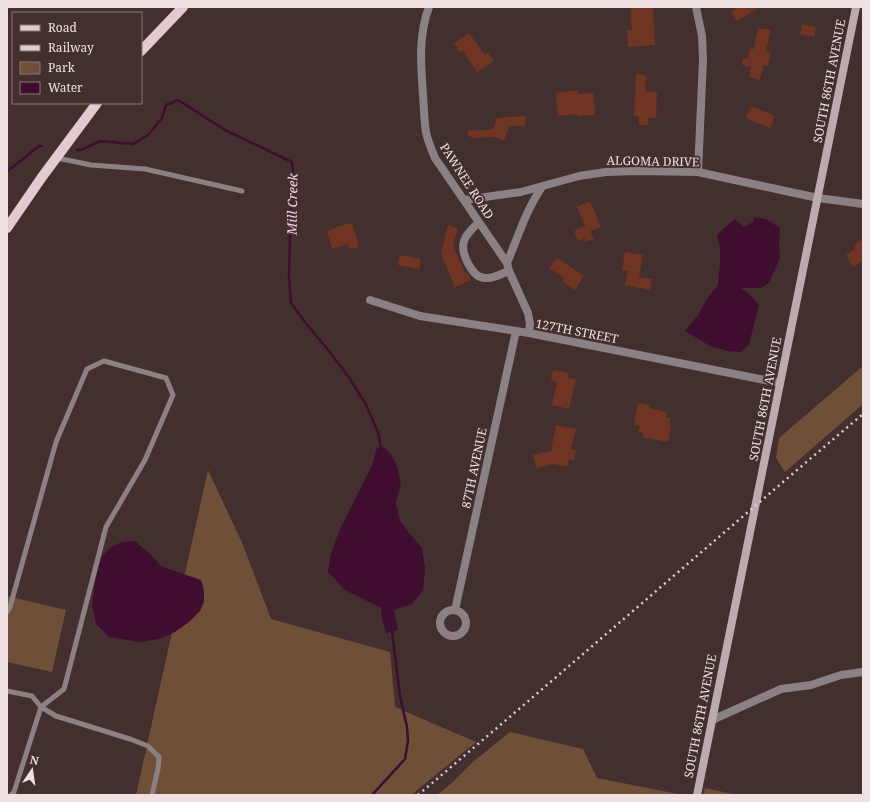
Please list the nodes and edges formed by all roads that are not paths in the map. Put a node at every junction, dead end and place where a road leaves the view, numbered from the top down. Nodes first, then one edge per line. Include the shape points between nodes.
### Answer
1 (183, 7) edge
2 (429, 7) edge
3 (696, 7) edge
4 (856, 7) edge
5 (142, 50) edge
6 (96, 104) edge
7 (56, 158) junction
8 (698, 172) junction
9 (542, 187) junction
10 (242, 191) dead end
11 (818, 198) junction
12 (464, 200) junction
13 (863, 204) edge
14 (479, 222) junction
15 (7, 228) edge
16 (508, 267) junction
17 (370, 300) dead end
18 (516, 331) junction
19 (529, 333) junction
20 (780, 382) junction
21 (455, 610) dead end
22 (7, 612) edge
23 (863, 672) edge
24 (7, 691) edge
25 (42, 707) junction
26 (712, 720) junction
27 (11, 795) edge
28 (152, 795) edge
29 (697, 795) edge

1 - 5 main road
2 - 12 street, PAWNEE ROAD via 420,50 426,132 435,158
3 - 8 street via 702,36 703,59
4 - 11 street, SOUTH 86TH AVENUE
6 - 7 main road
7 - 10 lane via 91,165 145,169
7 - 15 main road
8 - 9 street, ALGOMA DRIVE via 606,172 579,176
8 - 11 street, ALGOMA DRIVE
9 - 12 street, ALGOMA DRIVE
9 - 16 street via 528,211
11 - 13 street, ALGOMA DRIVE
11 - 20 street, SOUTH 86TH AVENUE
12 - 14 street, PAWNEE ROAD
14 - 16 street, PAWNEE ROAD
14 - 16 street via 464,240 462,247 468,264 475,274 484,279 495,277
16 - 19 street, PAWNEE ROAD via 528,313
17 - 18 street, 127TH STREET via 420,316
18 - 19 street, 127TH STREET
18 - 21 street, 87TH AVENUE
19 - 20 street, 127TH STREET
20 - 26 street, SOUTH 86TH AVENUE
22 - 25 lane via 56,442 87,369 104,361 166,378 173,395 146,460 106,526 64,689
23 - 26 street via 841,675 811,685 781,689
24 - 25 lane via 32,696
25 - 27 lane
25 - 28 lane via 56,716 148,746 158,757
26 - 29 street, SOUTH 86TH AVENUE

